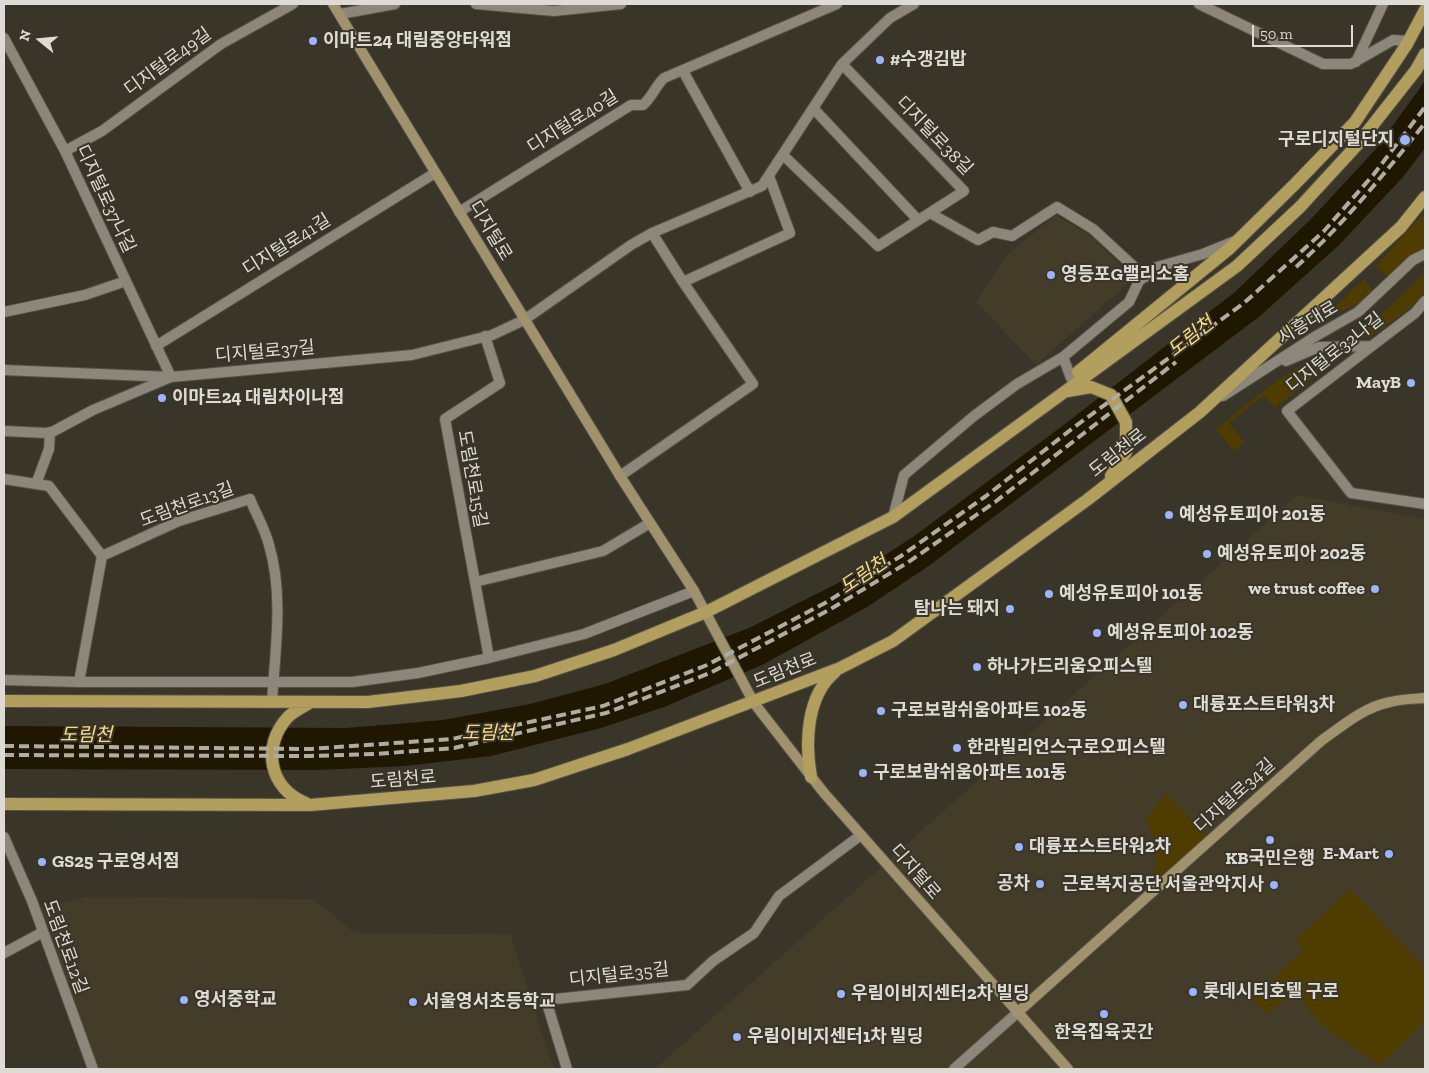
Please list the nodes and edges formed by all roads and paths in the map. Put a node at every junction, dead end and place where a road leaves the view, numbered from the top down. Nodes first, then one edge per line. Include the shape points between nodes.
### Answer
1 (293, 4) edge
2 (333, 4) edge
3 (395, 4) edge
4 (476, 4) edge
5 (621, 4) edge
6 (838, 4) edge
7 (914, 4) edge
8 (1199, 4) edge
9 (1383, 4) edge
10 (1425, 10) edge
11 (340, 14) junction
12 (4, 38) edge
13 (1409, 41) junction
14 (1425, 54) edge
15 (1356, 62) junction
16 (842, 64) junction
17 (683, 71) junction
18 (813, 108) junction
19 (65, 151) junction
20 (782, 155) junction
21 (435, 173) junction
22 (769, 176) junction
23 (750, 192) junction
24 (1425, 197) edge
25 (459, 212) junction
26 (930, 212) junction
27 (918, 220) junction
28 (652, 233) junction
29 (1239, 239) junction
30 (1425, 254) edge
31 (1145, 277) junction
32 (126, 281) junction
33 (683, 282) junction
34 (1425, 301) edge
35 (4, 312) edge
36 (524, 320) junction
37 (485, 336) junction
38 (156, 346) junction
39 (1371, 346) junction
40 (1063, 357) junction
41 (4, 370) edge
42 (1260, 372) junction
43 (171, 377) junction
44 (1071, 378) junction
45 (1064, 392) junction
46 (1200, 412) junction
47 (4, 431) edge
48 (50, 432) junction
49 (972, 459) junction
50 (620, 476) junction
51 (4, 479) edge
52 (1107, 483) junction
53 (36, 484) junction
54 (1425, 504) edge
55 (893, 517) junction
56 (650, 523) junction
57 (102, 556) junction
58 (475, 582) junction
59 (694, 590) junction
60 (706, 612) junction
61 (489, 658) junction
62 (840, 668) junction
63 (4, 680) edge
64 (274, 680) junction
65 (79, 682) junction
66 (1425, 698) edge
67 (4, 701) edge
68 (272, 702) junction
69 (754, 703) junction
70 (306, 705) junction
71 (811, 778) junction
72 (4, 804) edge
73 (310, 805) junction
74 (861, 835) junction
75 (4, 837) edge
76 (43, 932) junction
77 (4, 953) edge
78 (1017, 1013) junction
79 (93, 1069) edge
80 (568, 1069) edge
81 (954, 1069) edge
82 (1068, 1069) edge

1 - 19 street, 디지털로49길 via 220,44 102,130
2 - 11 main road, 디지털로
3 - 11 street
4 - 5 street via 554,11
6 - 17 street, 디지털로40길
7 - 16 street via 890,18
8 - 15 street via 1323,64
9 - 15 street
10 - 13 main road
11 - 21 main road, 디지털로
12 - 19 street, 디지털로37나길
13 - 15 street via 1393,40
13 - 29 main road via 1355,122
14 - 45 main road via 1357,145 1300,207 1237,266
16 - 18 street
16 - 26 street, 디지털로38길 via 964,191
17 - 23 street
17 - 25 street, 디지털로40길 via 664,78 643,105 631,105
18 - 20 street
18 - 27 street
19 - 32 street, 디지털로37나길
20 - 22 street
20 - 27 street, 디지털로38길 via 878,246
21 - 25 main road, 디지털로
21 - 38 street, 디지털로41길
22 - 23 street via 762,186
22 - 33 street via 790,233
23 - 28 street
24 - 46 main road, 도림천로 via 1401,227
25 - 36 main road, 디지털로
26 - 27 street, 디지털로38길
26 - 31 street via 978,240 993,232 1012,236 1057,207 1093,229
28 - 33 street
28 - 36 street
29 - 31 street via 1203,254 1157,267
29 - 44 main road
30 - 42 street, 시흥대로 via 1413,260 1358,312
31 - 40 street via 1139,281 1129,302
32 - 35 street via 85,295
32 - 38 street, 디지털로37나길
33 - 50 street via 753,384
34 - 39 street, 디지털로32나길
36 - 37 street, 디지털로37길
36 - 50 main road, 디지털로
37 - 43 street, 디지털로37길 via 412,355
37 - 58 street, 도림천로15길 via 500,383 445,418
38 - 43 street, 디지털로37나길
39 - 42 street via 1319,347
39 - 54 street, 디지털로32나길 via 1287,412 1351,493
40 - 44 street
40 - 55 street via 1017,384 974,416 904,476
41 - 43 street, 디지털로37길
42 - 46 street, 시흥대로
43 - 48 street
44 - 49 main road
45 - 49 main road
45 - 52 main road via 1091,387 1111,394 1126,422 1126,452
46 - 52 main road, 도림천로
47 - 48 street
48 - 53 street
49 - 55 main road
50 - 56 main road, 디지털로
51 - 53 street
52 - 62 main road, 도림천로 via 893,641
53 - 57 street via 49,486
55 - 60 main road
56 - 58 street via 603,551
56 - 59 main road, 디지털로
57 - 64 street, 도림천로13길 via 179,521 250,499 270,546 278,606
57 - 65 street
58 - 61 street, 도림천로15길
59 - 60 main road, 디지털로
59 - 61 street via 584,634
60 - 69 main road, 디지털로
60 - 70 main road via 614,650 535,676 452,692 368,702
61 - 64 street via 418,673 352,682
62 - 69 main road, 도림천로
62 - 71 main road via 826,681 814,703 808,736
63 - 65 street
64 - 65 street
64 - 68 street
66 - 78 main road, 디지털로34길 via 1403,699 1376,706 1357,715 1321,741
67 - 68 main road
68 - 70 main road
69 - 71 main road, 디지털로
69 - 73 main road, 도림천로 via 534,780 474,791
70 - 73 main road via 289,717 278,731 273,753 274,775 282,788
71 - 74 main road, 디지털로
72 - 73 main road, 도림천로
74 - 78 main road, 디지털로
74 - 80 street, 디지털로35길 via 779,896 754,932 713,961 687,985 546,1000
75 - 76 street, 도림천로12길
76 - 77 street
76 - 79 street, 도림천로12길
78 - 81 street
78 - 82 main road, 디지털로

